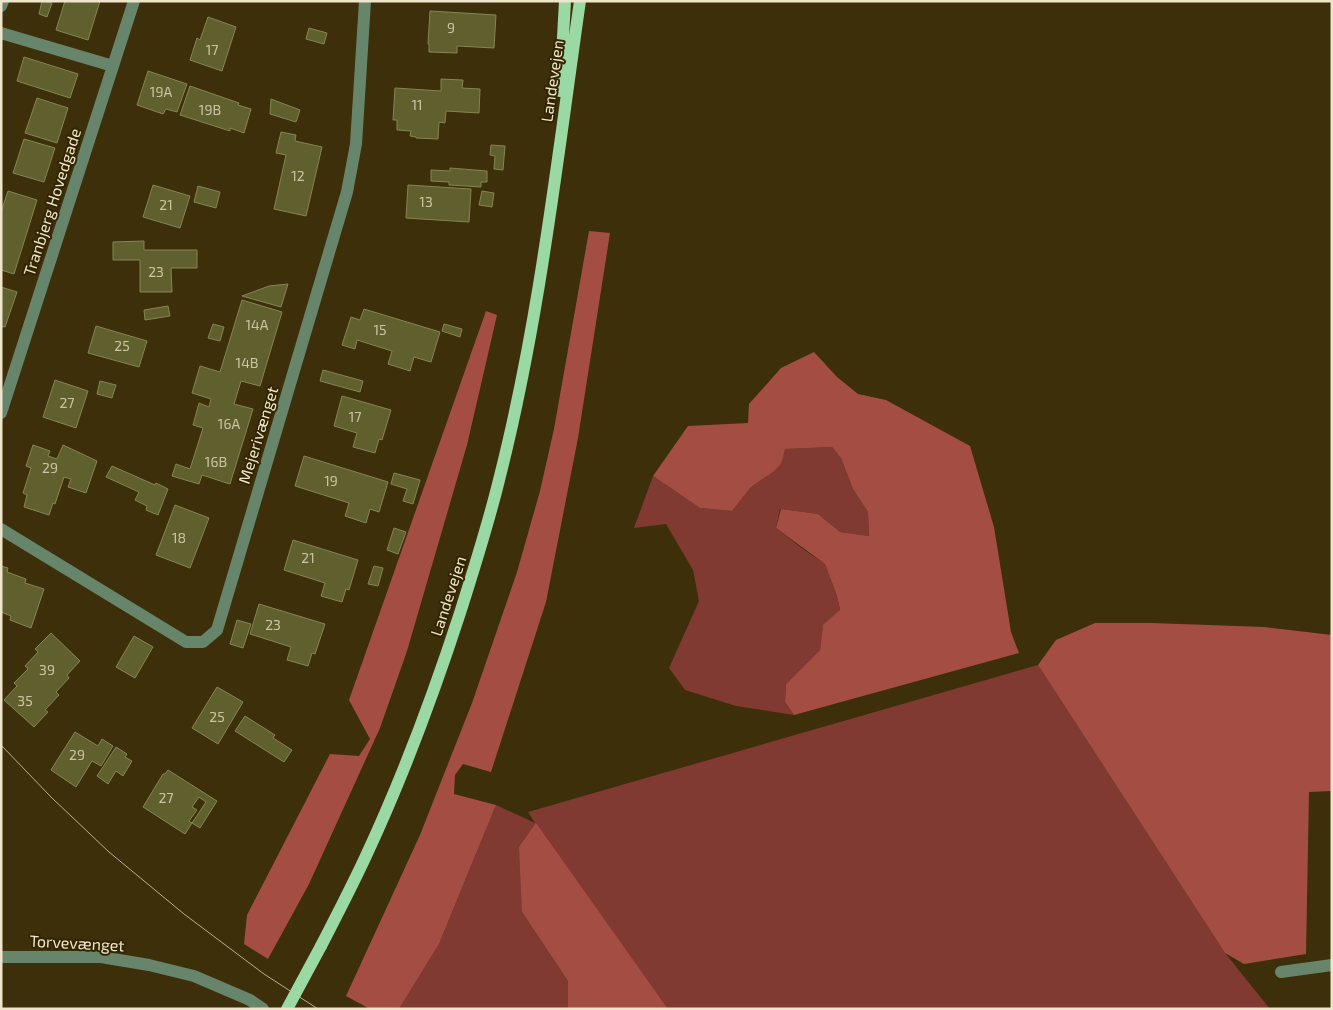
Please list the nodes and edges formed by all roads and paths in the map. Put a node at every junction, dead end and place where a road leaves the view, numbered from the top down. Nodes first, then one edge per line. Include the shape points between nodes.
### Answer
1 (3, 1) edge
2 (134, 1) edge
3 (365, 1) edge
4 (564, 1) edge
5 (580, 1) edge
6 (1, 6) edge
7 (1, 33) edge
8 (113, 66) junction
9 (557, 166) junction
10 (1, 413) edge
11 (1, 529) edge
12 (1, 957) edge
13 (1332, 965) edge
14 (1281, 972) dead end
15 (263, 1009) edge
16 (286, 1009) edge

1 - 6 street
2 - 8 street, Tranbjerg Hovedgade
3 - 11 street, Mejerivænget via 356,144 347,192 217,630 203,642 186,642
4 - 9 main road, Landevejen
5 - 9 main road, Landevejen
7 - 8 street
8 - 10 street, Tranbjerg Hovedgade
9 - 16 main road, Landevejen, bridge via 522,379 499,481 472,577 403,771 365,858
12 - 15 street, Torvevænget via 101,957 149,965 194,976 250,1000
13 - 14 street

